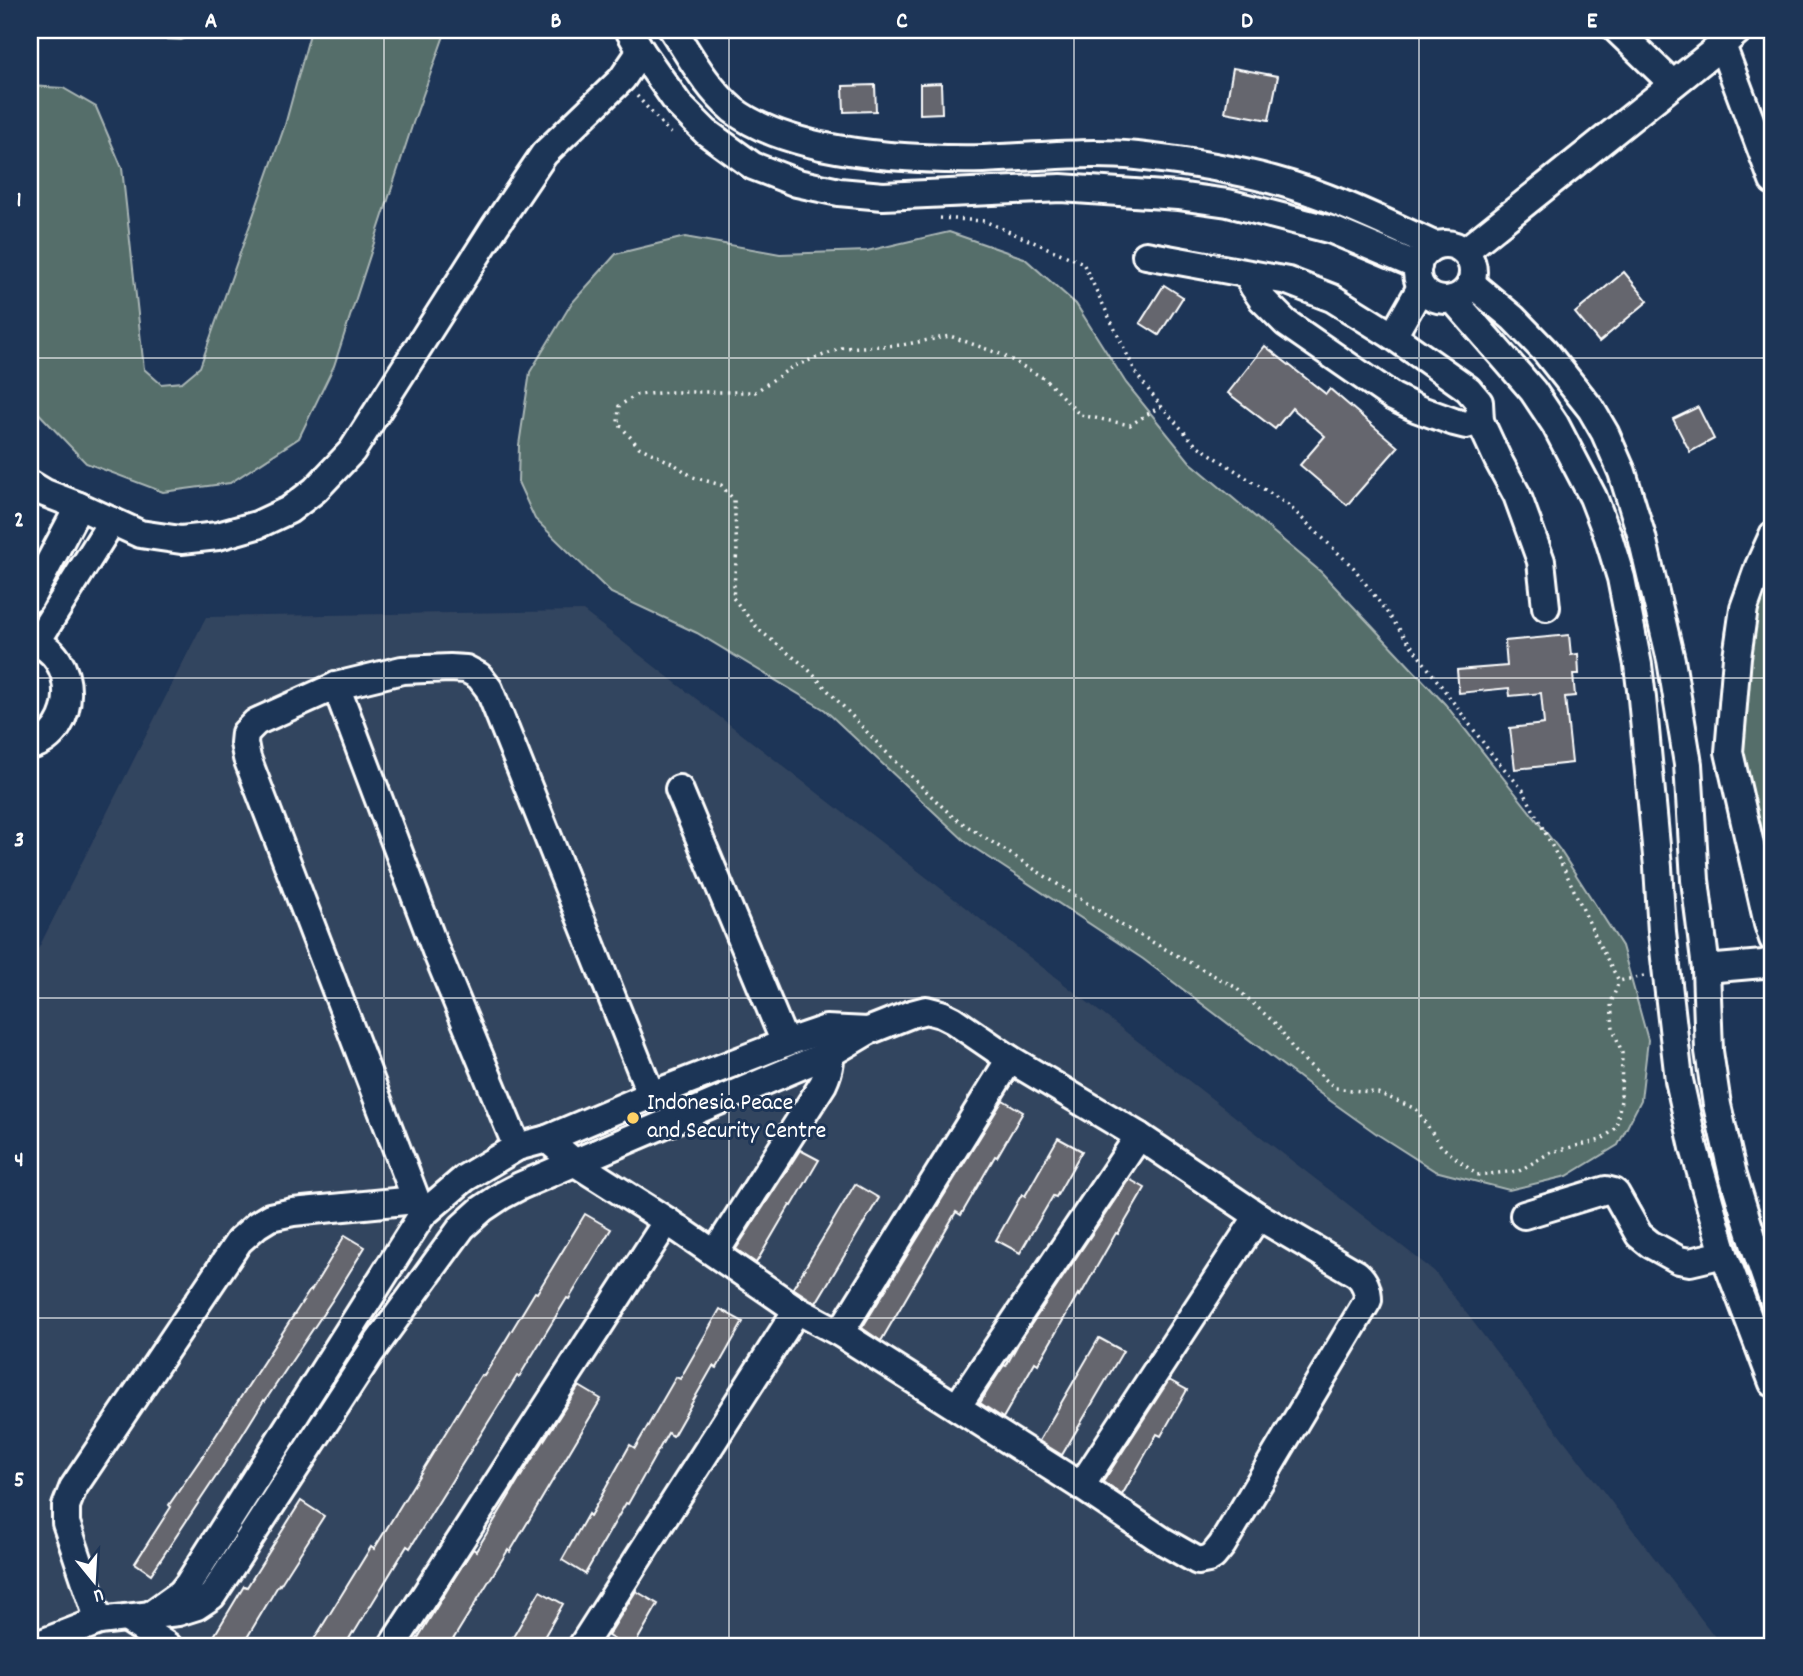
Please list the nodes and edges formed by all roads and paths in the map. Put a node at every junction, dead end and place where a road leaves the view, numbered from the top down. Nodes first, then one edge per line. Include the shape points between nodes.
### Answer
1 (1617, 30) edge
2 (679, 33) edge
3 (1730, 37) edge
4 (635, 40) edge
5 (622, 79) junction
6 (1673, 84) junction
7 (679, 138) dead end
8 (1773, 181) edge
9 (929, 217) dead end
10 (1434, 245) junction
11 (1465, 251) junction
12 (1146, 255) dead end
13 (1247, 274) junction
14 (1419, 276) junction
15 (1462, 291) junction
16 (1393, 336) junction
17 (1161, 406) junction
18 (1480, 421) junction
19 (30, 484) edge
20 (79, 506) junction
21 (112, 521) junction
22 (1773, 535) edge
23 (30, 600) edge
24 (1546, 607) dead end
25 (33, 642) edge
26 (1671, 660) junction
27 (1638, 665) junction
28 (336, 686) junction
29 (30, 746) edge
30 (679, 789) dead end
31 (1773, 939) edge
32 (1773, 961) edge
33 (1706, 969) junction
34 (1666, 971) junction
35 (1619, 981) junction
36 (828, 1041) junction
37 (785, 1043) junction
38 (1010, 1059) junction
39 (651, 1095) junction
40 (1139, 1136) junction
41 (547, 1139) junction
42 (517, 1147) junction
43 (574, 1162) junction
44 (419, 1208) junction
45 (1524, 1215) dead end
46 (1258, 1216) junction
47 (667, 1221) junction
48 (715, 1253) junction
49 (1724, 1254) junction
50 (1773, 1299) edge
51 (797, 1310) junction
52 (840, 1333) junction
53 (1773, 1383) edge
54 (957, 1407) junction
55 (1081, 1486) junction
56 (137, 1617) junction
57 (99, 1621) junction
58 (34, 1646) edge
59 (167, 1646) edge
60 (392, 1646) edge
61 (582, 1646) edge

1 - 6 street
2 - 10 street via 708,85 734,111 772,132 805,142 905,158 1086,155 1192,163 1273,180 1342,203
3 - 6 street
3 - 8 street
4 - 5 street
4 - 14 street via 680,105 706,132 753,166 797,183 883,196 1061,188 1228,203 1332,230
5 - 7 path
5 - 21 street via 544,153 352,452 315,490 289,510 218,536 181,540 140,534
6 - 11 street
9 - 17 path via 984,221 1083,263 1137,375
10 - 11 street via 1447,243
10 - 14 street via 1424,253
11 - 15 street via 1474,275
12 - 13 street
13 - 16 street via 1288,281 1332,298
13 - 18 street via 1262,299 1286,323 1393,397 1454,422
14 - 15 street via 1427,294 1435,298 1444,300
14 - 16 street
15 - 26 street via 1513,318 1574,387 1605,433 1642,537
15 - 27 street via 1555,424 1593,497 1621,578
16 - 18 street via 1468,389 1479,402
17 - 35 path via 1195,444 1288,505 1354,568 1523,790
17 - 35 path via 1130,425 1080,415 1045,379 1003,355 950,336 902,345 842,348 792,368 755,392 636,395 619,405 618,423 639,447 694,477 722,485 734,500 733,598 760,630 806,667 953,817 1121,925 1235,987 1335,1088 1378,1093 1416,1109 1441,1146 1477,1175 1519,1171 1552,1152 1601,1140 1616,1128 1622,1053 1611,1003
18 - 24 street via 1531,530 1541,561
19 - 20 street
20 - 21 street
20 - 23 street
21 - 25 street
22 - 31 street via 1744,608 1729,752
25 - 29 street via 53,655 65,673 68,694 64,715 53,732
26 - 27 street
26 - 33 street via 1688,764
27 - 34 street
28 - 39 street via 402,670 450,667 479,676 489,689
28 - 42 street via 436,951
28 - 44 street via 256,722 245,733 244,743
30 - 37 street
32 - 33 street
33 - 50 street via 1709,1051 1717,1105 1733,1175
34 - 35 path
34 - 49 street via 1679,1080
36 - 37 street
36 - 38 street via 926,1010 953,1020
36 - 43 street
36 - 48 street via 829,1071 823,1084
37 - 39 street
38 - 40 street
38 - 52 street
39 - 41 street
40 - 46 street
40 - 54 street
41 - 42 street
41 - 43 street
42 - 44 street
43 - 47 street
43 - 56 street via 503,1195 462,1227 371,1352 212,1596 178,1612
44 - 56 street via 189,1583
44 - 57 street via 293,1212 270,1217 239,1241 73,1488 66,1506 66,1523
45 - 49 street via 1606,1190 1616,1194 1639,1235 1679,1260
46 - 55 street
46 - 55 street via 1357,1274 1368,1300 1223,1545 1213,1556 1198,1560
47 - 48 street
47 - 60 street
48 - 51 street
49 - 53 street
51 - 52 street
51 - 61 street
52 - 54 street
54 - 55 street
56 - 57 street
56 - 59 street
57 - 58 street

